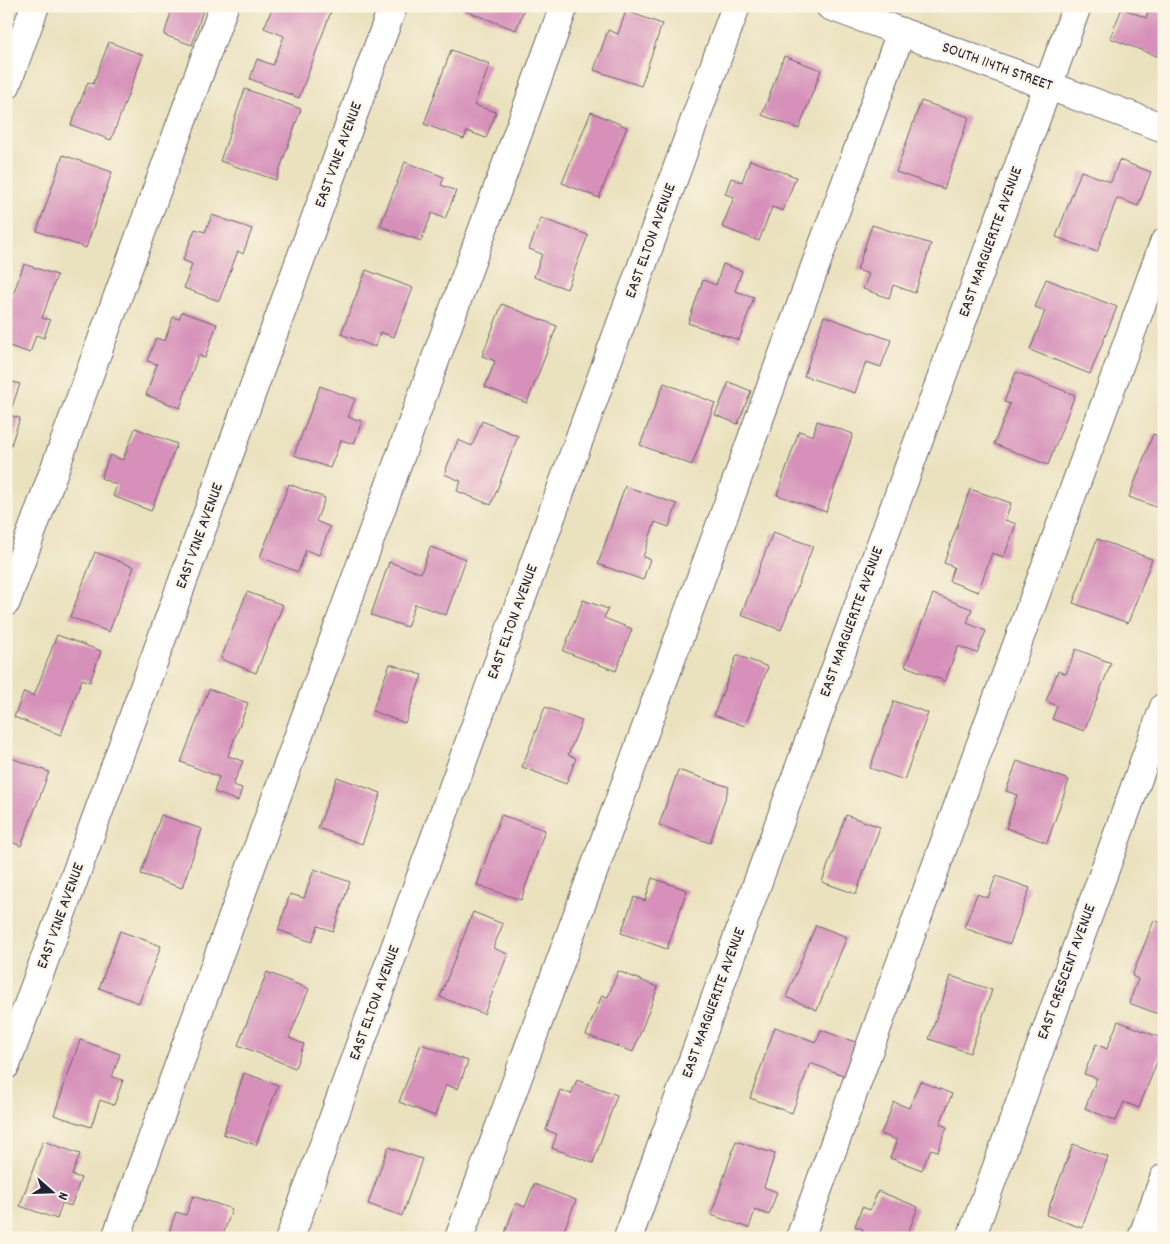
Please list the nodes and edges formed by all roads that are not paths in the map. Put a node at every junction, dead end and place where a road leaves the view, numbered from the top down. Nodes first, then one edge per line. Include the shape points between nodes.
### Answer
1 (35, 6) edge
2 (224, 6) edge
3 (393, 6) edge
4 (564, 6) edge
5 (736, 6) edge
6 (830, 6) edge
7 (1077, 6) edge
8 (901, 32) junction
9 (6, 86) edge
10 (1048, 86) junction
11 (1164, 128) edge
12 (1164, 243) edge
13 (6, 602) edge
14 (1164, 706) edge
15 (6, 1065) edge
16 (1164, 1178) edge
17 (116, 1238) edge
18 (290, 1238) edge
19 (458, 1238) edge
20 (628, 1238) edge
21 (800, 1238) edge
22 (970, 1238) edge
23 (1142, 1238) edge

1 - 9 street
2 - 13 street
3 - 15 street, EAST VINE AVENUE
4 - 17 street
5 - 18 street, EAST ELTON AVENUE
6 - 8 street, SOUTH 114TH STREET
7 - 10 street, EAST MARGUERITE AVENUE
8 - 10 street, SOUTH 114TH STREET
8 - 19 street
10 - 11 street, SOUTH 114TH STREET
10 - 20 street, EAST MARGUERITE AVENUE
12 - 21 street
14 - 22 street, EAST CRESCENT AVENUE
16 - 23 street

